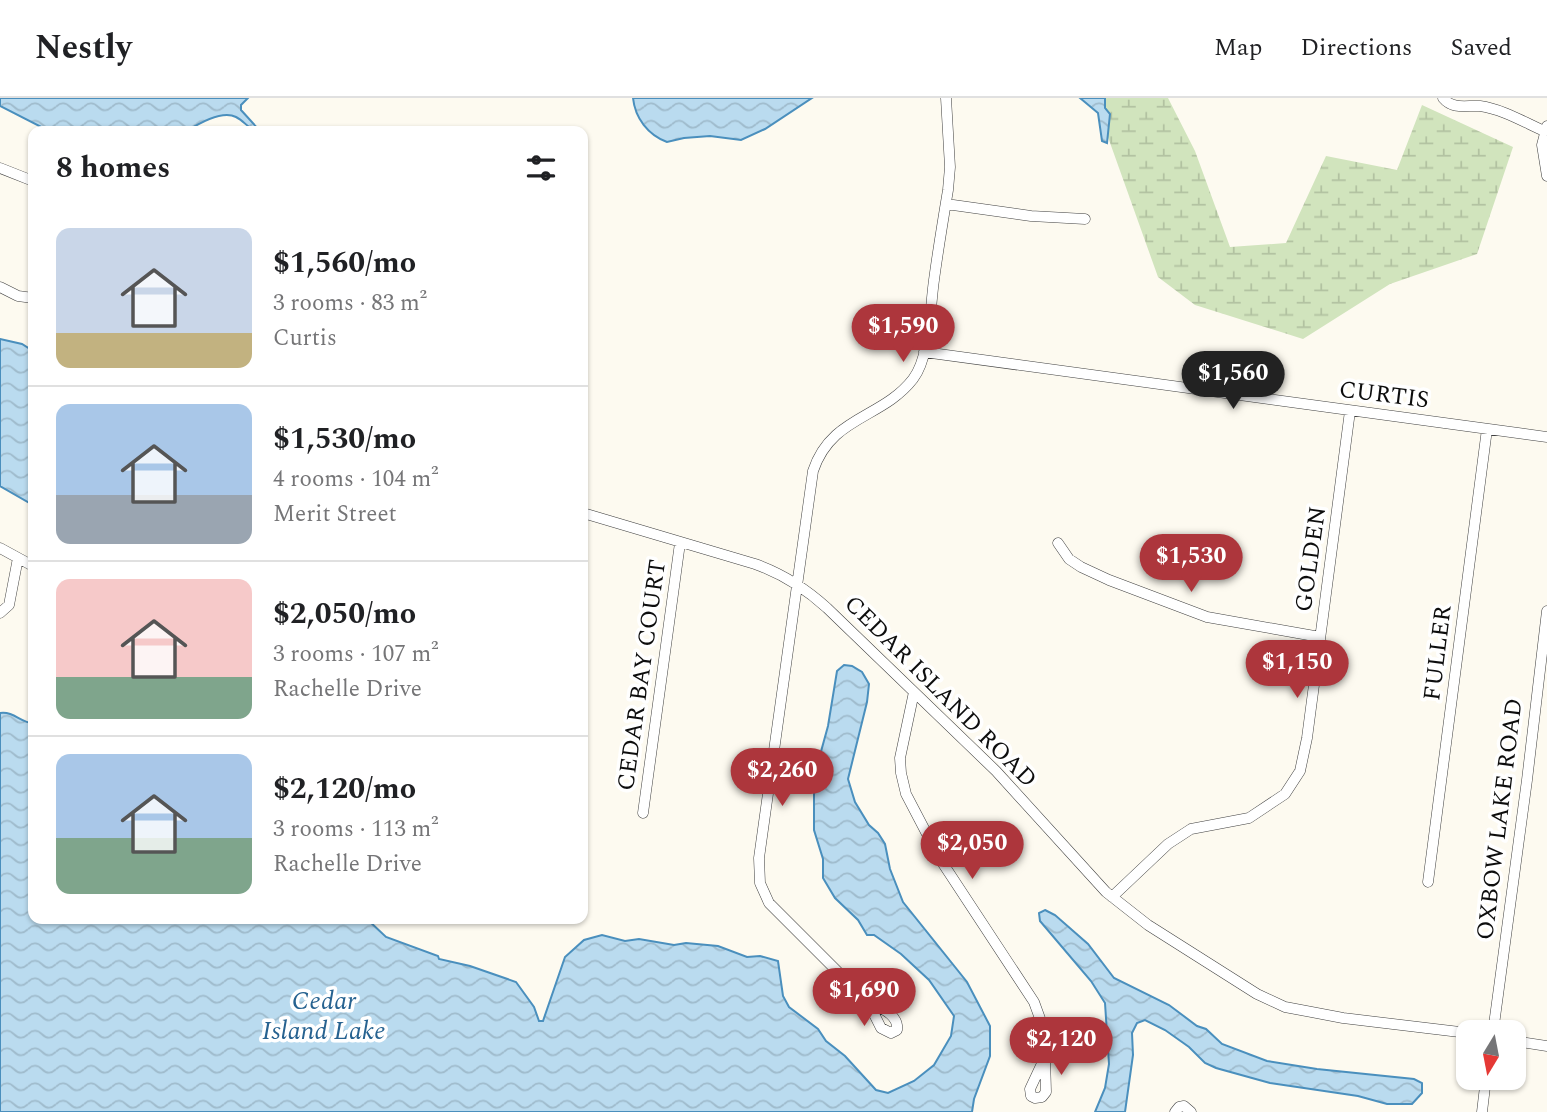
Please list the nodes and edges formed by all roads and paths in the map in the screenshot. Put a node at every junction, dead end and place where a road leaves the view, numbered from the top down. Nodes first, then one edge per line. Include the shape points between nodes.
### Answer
1 (946, 98) edge
2 (1443, 98) edge
3 (1546, 128) edge
4 (0, 169) edge
5 (1547, 176) edge
6 (28, 179) edge
7 (946, 204) junction
8 (1085, 219) dead end
9 (0, 287) edge
10 (28, 297) edge
11 (924, 352) junction
12 (1350, 411) junction
13 (1487, 429) junction
14 (1547, 437) edge
15 (588, 515) edge
16 (680, 543) junction
17 (1058, 543) dead end
18 (0, 548) edge
19 (18, 558) junction
20 (28, 563) edge
21 (798, 584) junction
22 (1547, 611) edge
23 (0, 613) edge
24 (1320, 637) junction
25 (914, 692) junction
26 (643, 813) dead end
27 (1428, 882) dead end
28 (1112, 897) junction
29 (868, 1002) dead end
30 (1495, 1020) edge
31 (1456, 1032) edge
32 (1526, 1042) edge
33 (1547, 1045) edge
34 (1045, 1057) dead end
35 (1485, 1090) edge
36 (1175, 1112) edge
37 (1191, 1112) edge
38 (1482, 1112) edge

1 - 7 street via 950,167
2 - 3 street via 1460,107 1484,106
3 - 5 street via 1542,145
4 - 6 street
7 - 8 street
7 - 11 street
9 - 10 street
11 - 12 street, CURTIS
11 - 21 street via 914,378 886,403 843,429 818,456
12 - 13 street, CURTIS
12 - 24 street, GOLDEN
13 - 14 street, CURTIS
13 - 27 street, FULLER
15 - 16 street, CEDAR ISLAND ROAD
16 - 21 street, CEDAR ISLAND ROAD via 755,564
16 - 26 street, CEDAR BAY COURT
17 - 24 street via 1069,559 1082,567 1207,617
18 - 19 street
19 - 20 street
19 - 23 street via 9,605
21 - 25 street, CEDAR ISLAND ROAD
21 - 29 street via 759,879 775,910
22 - 30 street, OXBOW LAKE ROAD
24 - 28 street, GOLDEN via 1300,771 1285,794 1249,818 1191,829 1168,844
25 - 28 street, CEDAR ISLAND ROAD via 996,771
25 - 34 street via 900,758 906,794 940,859 1034,1002
28 - 31 street, CEDAR ISLAND ROAD via 1277,1004 1330,1016
32 - 33 street
35 - 38 street
36 - 37 street via 1184,1106

